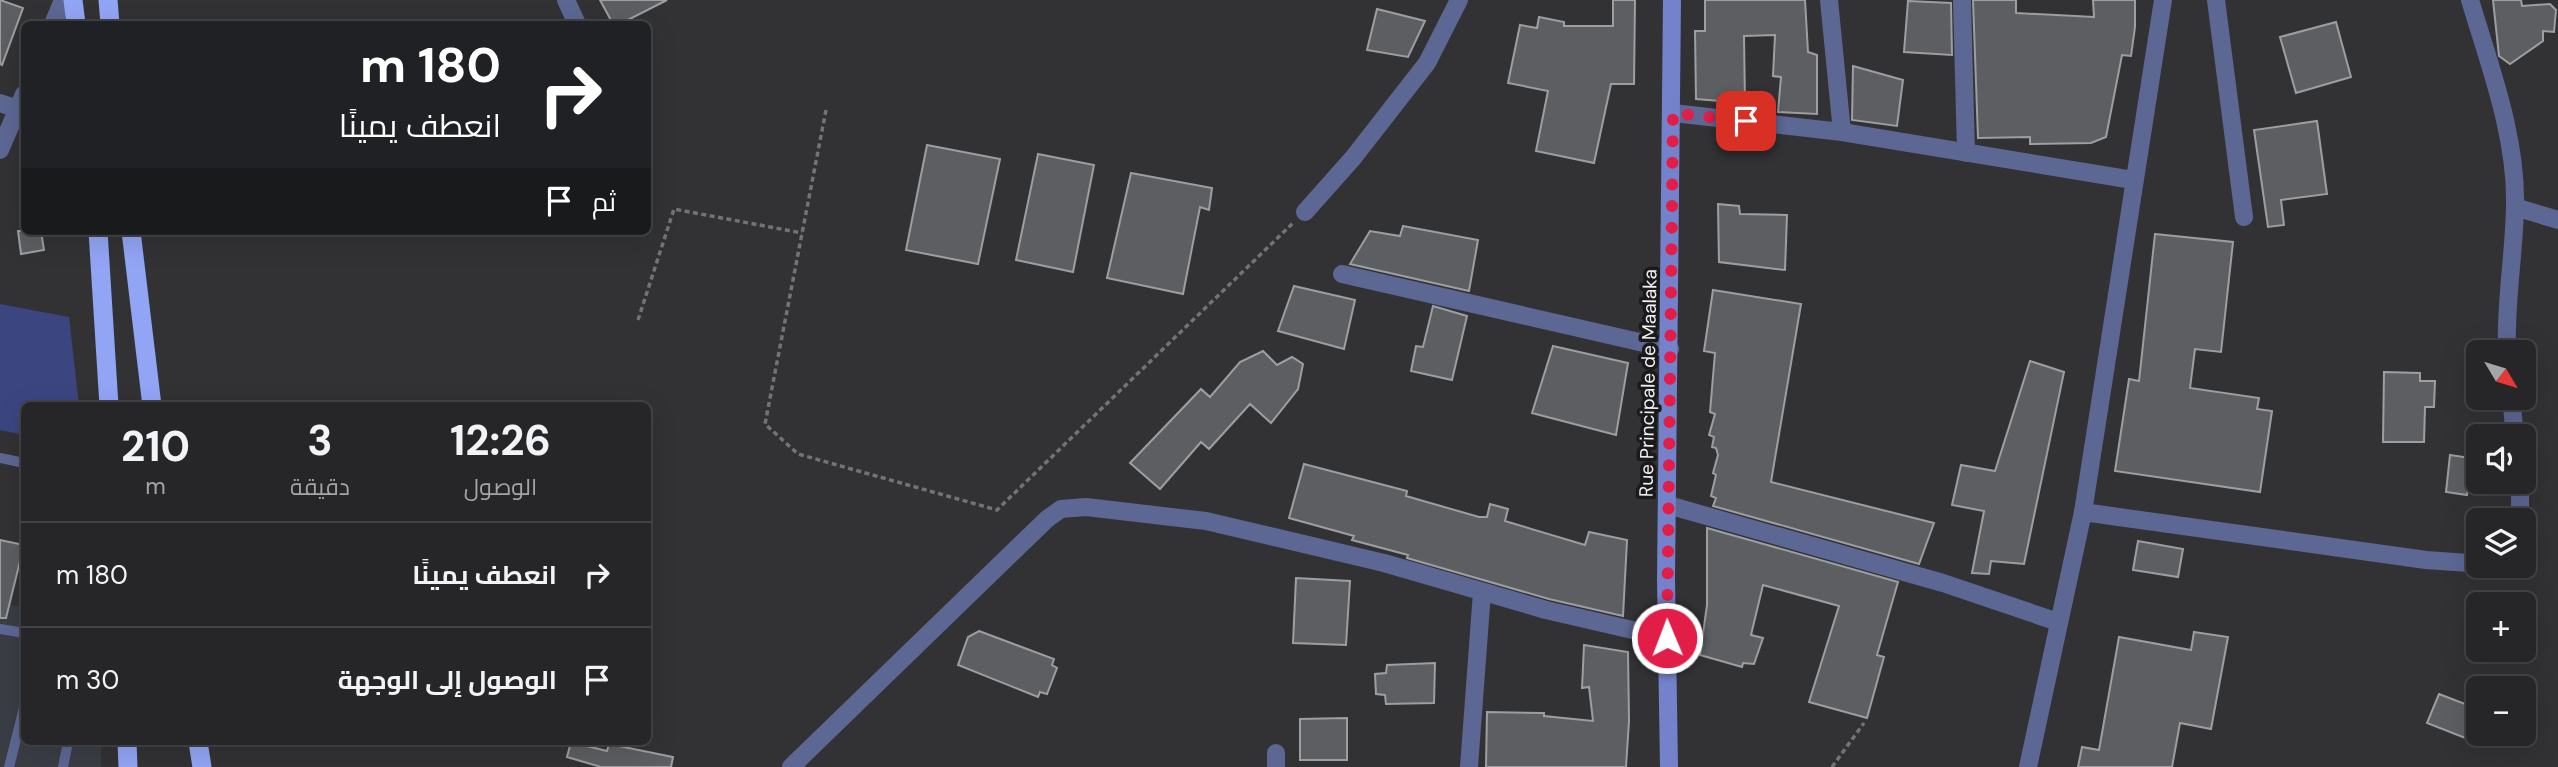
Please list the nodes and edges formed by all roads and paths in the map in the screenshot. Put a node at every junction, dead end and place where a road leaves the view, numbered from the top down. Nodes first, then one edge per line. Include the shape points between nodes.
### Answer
1 (63, 0) edge
2 (73, 0) edge
3 (107, 0) edge
4 (566, 0) edge
5 (1453, 0) edge
6 (1459, 0) edge
7 (1672, 0) edge
8 (1829, 0) edge
9 (1962, 0) edge
10 (2163, 0) edge
11 (2216, 0) edge
12 (2470, 0) edge
13 (54, 21) edge
14 (76, 21) edge
15 (110, 21) edge
16 (576, 21) edge
17 (21, 102) edge
18 (0, 103) edge
19 (825, 110) dead end
20 (1673, 113) junction
21 (1842, 132) junction
22 (0, 150) edge
23 (1966, 153) junction
24 (2133, 180) junction
25 (2515, 207) junction
26 (1305, 212) joint
27 (2244, 217) dead end
28 (2558, 220) edge
29 (802, 233) junction
30 (98, 235) edge
31 (131, 235) edge
32 (1342, 274) dead end
33 (638, 320) dead end
34 (2507, 340) edge
35 (1670, 349) junction
36 (109, 402) edge
37 (152, 402) edge
38 (0, 458) edge
39 (21, 462) edge
40 (1668, 505) junction
41 (2083, 512) junction
42 (2466, 563) edge
43 (1482, 592) junction
44 (2058, 622) junction
45 (0, 629) edge
46 (21, 632) edge
47 (1667, 638) junction
48 (21, 720) edge
49 (1864, 723) dead end
50 (67, 745) edge
51 (127, 745) edge
52 (198, 745) edge
53 (9, 767) edge
54 (63, 767) edge
55 (128, 767) edge
56 (202, 767) edge
57 (792, 767) edge
58 (1469, 767) edge
59 (1669, 767) edge
60 (1832, 767) edge
61 (2028, 767) edge

1 - 13 street
2 - 14 highway
3 - 15 highway
4 - 16 street
5 - 6 street
6 - 26 street via 1427,63
7 - 20 main road, Rue Principale de Maalaka
8 - 21 street
9 - 23 street
10 - 24 street
11 - 27 street
12 - 25 street via 2503,111
17 - 18 street
17 - 22 street
19 - 29 path
20 - 21 street
20 - 35 main road, Rue Principale de Maalaka
21 - 23 street
23 - 24 street
24 - 41 street
25 - 28 street
25 - 34 street
26 - 29 path via 998,510 798,454 765,424
29 - 33 path via 674,209
30 - 36 highway
31 - 37 highway
32 - 35 street
35 - 40 main road, Rue Principale de Maalaka
38 - 39 lane
40 - 44 street via 1943,583
40 - 47 main road, Rue Principale de Maalaka
41 - 42 street
41 - 44 street
43 - 47 street
43 - 57 street via 1206,521 1116,508 1061,509
43 - 58 street
44 - 61 street
45 - 46 lane
47 - 59 main road, Rue Principale de Maalaka
48 - 53 lane
49 - 60 path
50 - 54 lane
51 - 55 highway
52 - 56 highway

